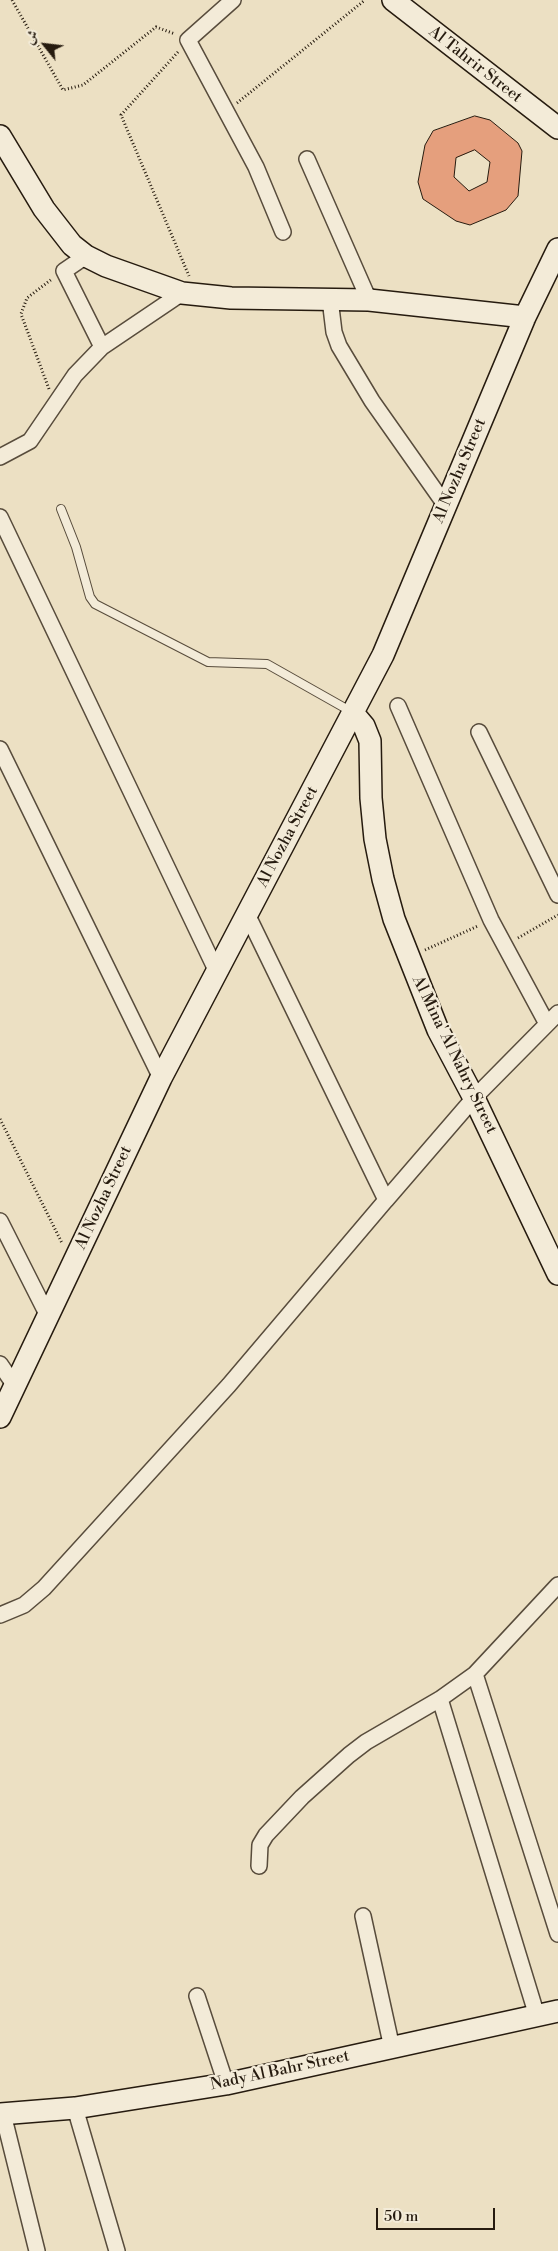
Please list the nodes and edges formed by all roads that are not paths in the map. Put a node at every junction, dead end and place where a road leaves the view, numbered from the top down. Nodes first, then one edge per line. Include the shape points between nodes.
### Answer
1 (233, 0) edge
2 (393, 0) edge
3 (558, 128) edge
4 (0, 136) edge
5 (307, 159) dead end
6 (283, 232) dead end
7 (558, 249) edge
8 (86, 256) junction
9 (189, 294) junction
10 (330, 299) junction
11 (369, 300) junction
12 (525, 317) junction
13 (102, 347) junction
14 (0, 457) edge
15 (446, 506) junction
16 (61, 509) dead end
17 (0, 517) edge
18 (398, 706) dead end
19 (353, 713) junction
20 (479, 732) dead end
21 (0, 749) edge
22 (558, 895) edge
23 (247, 914) junction
24 (217, 972) junction
25 (558, 1013) edge
26 (547, 1024) junction
27 (161, 1078) junction
28 (474, 1098) junction
29 (386, 1200) junction
30 (0, 1221) edge
31 (558, 1274) edge
32 (48, 1316) junction
33 (0, 1364) edge
34 (14, 1386) junction
35 (0, 1417) edge
36 (558, 1585) edge
37 (0, 1615) edge
38 (475, 1674) junction
39 (440, 1699) junction
40 (259, 1866) dead end
41 (364, 1916) dead end
42 (558, 1934) edge
43 (197, 1996) dead end
44 (558, 2011) edge
45 (537, 2016) junction
46 (392, 2048) junction
47 (226, 2084) junction
48 (75, 2108) junction
49 (2, 2114) edge
50 (37, 2251) edge
51 (117, 2251) edge

1 - 6 street via 188,40 256,168
2 - 3 street, Al Tahrir Street
4 - 8 street via 60,232
5 - 11 street
7 - 12 street, Al Nozha Street
8 - 9 street
8 - 13 street via 64,271
9 - 10 street via 231,298
9 - 13 street
10 - 11 street
10 - 15 street via 339,346 372,401
11 - 12 street
12 - 15 street, Al Nozha Street
13 - 14 street via 70,382 30,440
15 - 19 street, Al Nozha Street via 383,655
16 - 19 lane via 95,604 208,662 267,664
17 - 24 street
18 - 26 street via 491,920
19 - 23 street, Al Nozha Street
19 - 28 street, Al Mina' Al Nahry Street via 364,726 370,741 375,839 392,911 438,1030
20 - 22 street
21 - 27 street
23 - 24 street, Al Nozha Street
23 - 29 street
24 - 27 street, Al Nozha Street
25 - 26 street
26 - 28 street
27 - 32 street, Al Nozha Street
28 - 29 street
28 - 31 street, Al Mina' Al Nahry Street
29 - 37 street via 229,1385 44,1588 24,1606
30 - 32 street
32 - 34 street, Al Nozha Street
33 - 34 street
34 - 35 street, Al Nozha Street
36 - 38 street
38 - 39 street
38 - 42 street
39 - 40 street via 366,1742 325,1774 266,1835 260,1846
39 - 45 street
41 - 46 street
43 - 47 street
44 - 45 street, Nady Al Bahr Street
45 - 46 street, Nady Al Bahr Street
46 - 47 street, Nady Al Bahr Street
47 - 48 street, Nady Al Bahr Street
48 - 49 street, Nady Al Bahr Street
48 - 51 street
49 - 50 street

